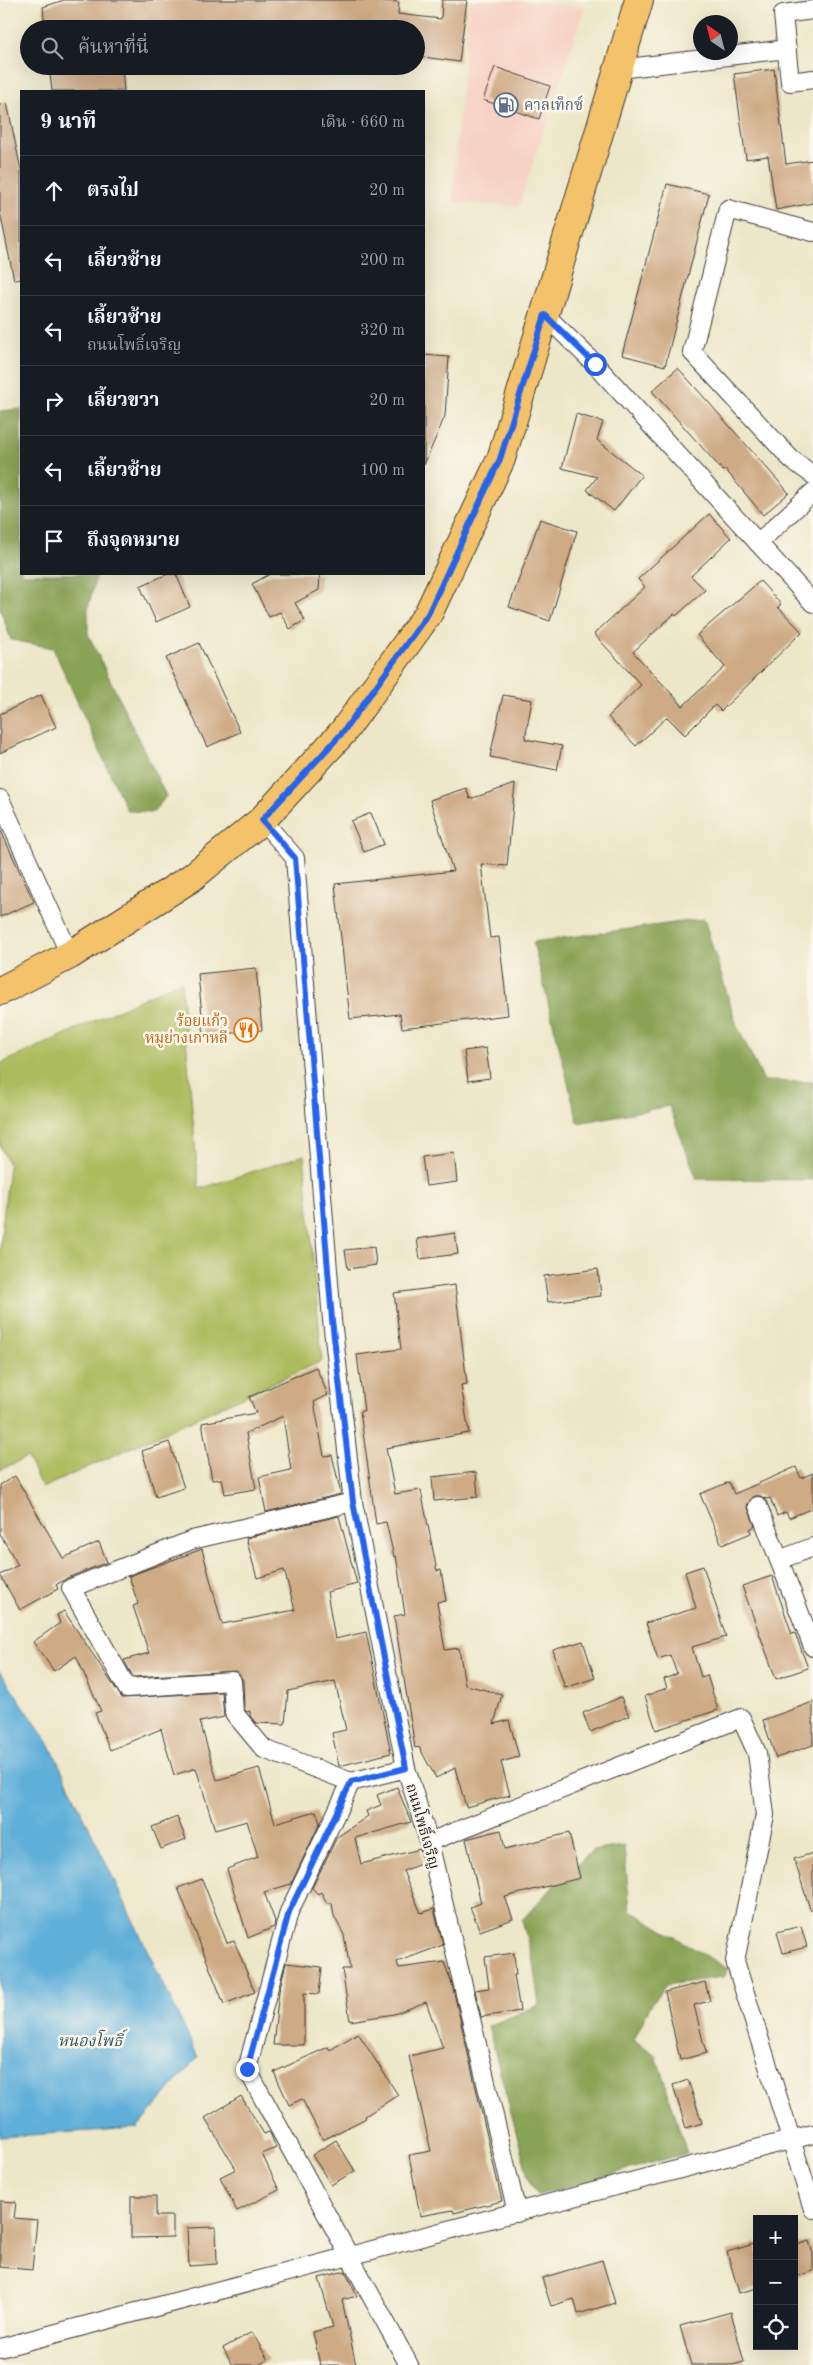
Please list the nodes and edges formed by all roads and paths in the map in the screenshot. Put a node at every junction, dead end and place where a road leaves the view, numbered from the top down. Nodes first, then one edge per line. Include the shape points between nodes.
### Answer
1 (640, 0) edge
2 (813, 10) edge
3 (786, 49) junction
4 (619, 69) junction
5 (813, 80) edge
6 (813, 232) edge
7 (545, 315) junction
8 (813, 475) edge
9 (813, 492) edge
10 (758, 544) junction
11 (813, 603) edge
12 (0, 798) edge
13 (262, 820) junction
14 (70, 955) junction
15 (0, 991) edge
16 (353, 1502) junction
17 (758, 1506) dead end
18 (813, 1547) edge
19 (779, 1560) junction
20 (813, 1647) edge
21 (406, 1768) junction
22 (351, 1782) junction
23 (429, 1842) junction
24 (813, 2134) edge
25 (792, 2139) junction
26 (813, 2209) edge
27 (517, 2213) junction
28 (350, 2257) junction
29 (0, 2348) edge
30 (409, 2365) edge

1 - 4 main road
2 - 3 street via 783,14
3 - 4 street
3 - 5 street via 790,82
4 - 7 main road
6 - 8 street via 728,209 692,352 791,459
7 - 10 street via 595,364
7 - 13 main road via 500,459 428,614 343,732
9 - 10 street
10 - 11 street
12 - 14 street
13 - 14 main road via 191,878
13 - 16 street, ถนนโพธิ์เจริญ via 295,858 332,1320
14 - 15 main road
16 - 21 street, ถนนโพธิ์เจริญ
16 - 22 street via 192,1540 71,1588 127,1688 232,1681 234,1713 264,1749
17 - 19 street
18 - 19 street
19 - 20 street
21 - 22 street
21 - 23 street, ถนนโพธิ์เจริญ
22 - 28 street via 289,1912 247,2069
23 - 25 street via 741,1718 757,1753 765,1814 736,1961
23 - 27 street, ถนนโพธิ์เจริญ
24 - 25 street
25 - 26 street
25 - 27 street
27 - 28 street
28 - 29 street
28 - 30 street

